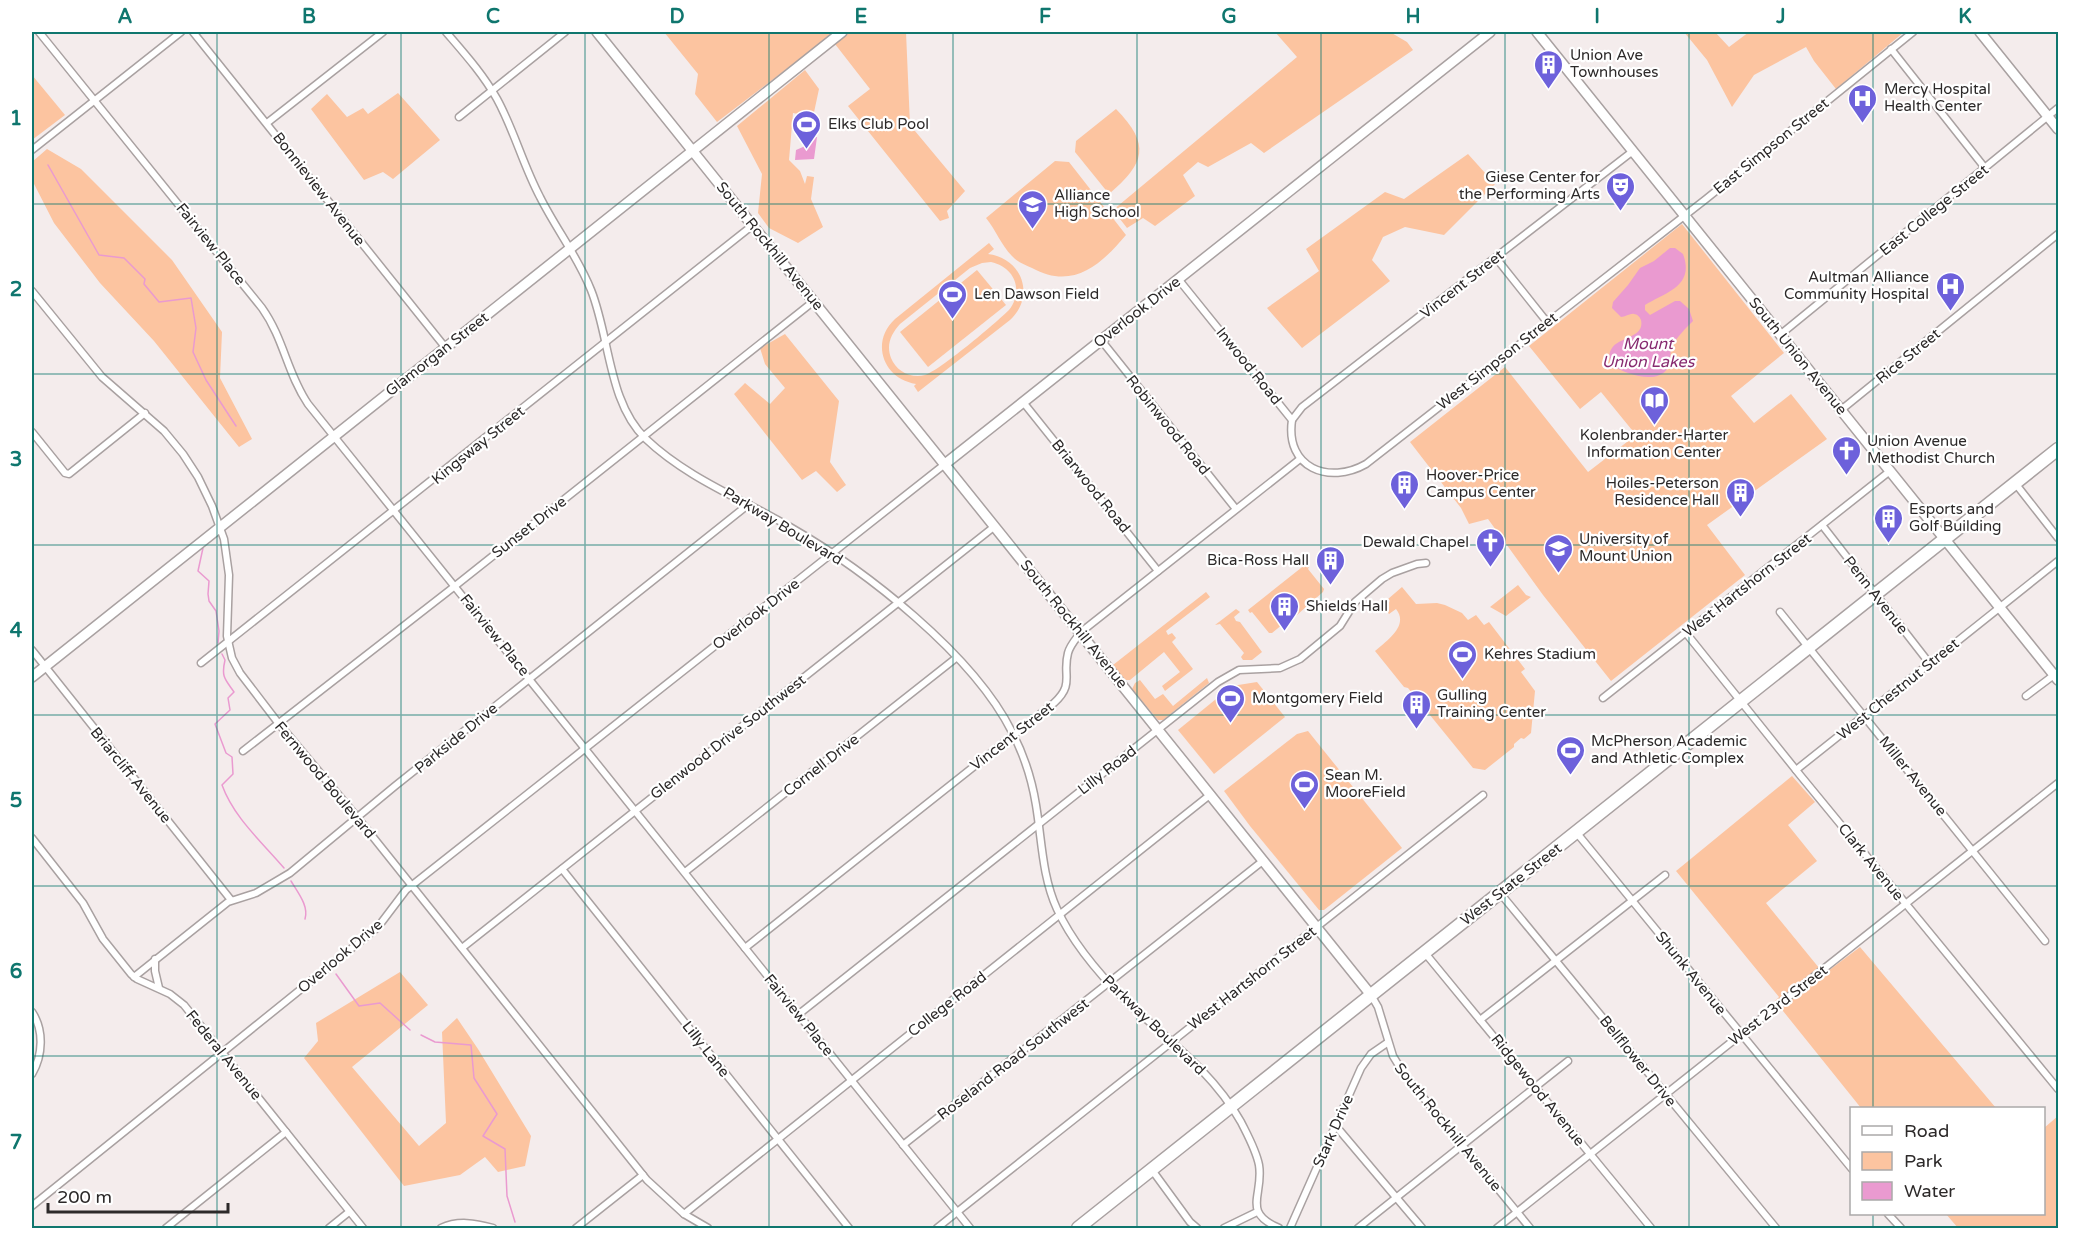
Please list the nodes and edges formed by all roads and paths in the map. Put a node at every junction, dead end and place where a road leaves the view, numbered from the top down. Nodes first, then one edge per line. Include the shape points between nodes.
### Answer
1 (39, 32) edge
2 (181, 32) edge
3 (193, 32) edge
4 (383, 32) edge
5 (446, 32) edge
6 (565, 32) edge
7 (597, 32) edge
8 (842, 32) edge
9 (1490, 32) edge
10 (1537, 32) edge
11 (1913, 32) edge
12 (1980, 32) edge
13 (1891, 49) junction
14 (492, 89) junction
15 (95, 100) junction
16 (2058, 108) edge
17 (459, 117) dead end
18 (2048, 117) junction
19 (267, 123) junction
20 (2058, 129) edge
21 (32, 150) edge
22 (693, 150) junction
23 (1633, 150) junction
24 (1985, 168) junction
25 (1685, 215) junction
26 (753, 225) junction
27 (2058, 234) edge
28 (570, 249) junction
29 (1496, 258) junction
30 (1179, 279) junction
31 (32, 291) edge
32 (814, 301) junction
33 (1547, 322) junction
34 (1781, 334) junction
35 (1101, 340) junction
36 (606, 342) junction
37 (445, 347) junction
38 (1023, 402) junction
39 (1841, 410) junction
40 (145, 413) junction
41 (1293, 420) junction
42 (32, 432) edge
43 (334, 436) junction
44 (643, 436) junction
45 (2058, 448) edge
46 (1300, 459) junction
47 (945, 464) junction
48 (1890, 471) junction
49 (2015, 483) junction
50 (749, 504) junction
51 (1236, 509) junction
52 (395, 511) junction
53 (1822, 525) junction
54 (220, 526) junction
55 (995, 526) junction
56 (2058, 538) edge
57 (1945, 540) junction
58 (832, 553) junction
59 (2058, 561) edge
60 (1426, 563) dead end
61 (1158, 570) junction
62 (456, 586) junction
63 (1876, 595) junction
64 (897, 603) junction
65 (2000, 607) junction
66 (1780, 612) dead end
67 (1081, 632) junction
68 (1686, 633) junction
69 (228, 642) junction
70 (1809, 648) junction
71 (32, 650) edge
72 (956, 658) junction
73 (201, 663) dead end
74 (1930, 664) junction
75 (44, 666) junction
76 (32, 676) edge
77 (2057, 676) edge
78 (530, 679) junction
79 (2026, 696) dead end
80 (1603, 698) dead end
81 (1741, 702) junction
82 (1864, 716) junction
83 (279, 724) junction
84 (1158, 729) junction
85 (1014, 735) junction
86 (586, 748) junction
87 (243, 751) dead end
88 (1796, 770) junction
89 (2058, 783) edge
90 (1211, 794) junction
91 (1483, 795) dead end
92 (635, 809) junction
93 (357, 818) junction
94 (1038, 825) junction
95 (1576, 832) junction
96 (32, 838) edge
97 (1973, 850) junction
98 (1264, 860) junction
99 (562, 869) junction
100 (686, 872) junction
101 (1665, 875) dead end
102 (412, 886) junction
103 (1500, 893) junction
104 (231, 900) junction
105 (1632, 901) junction
106 (1906, 904) junction
107 (1060, 915) junction
108 (1317, 927) junction
109 (2045, 941) dead end
110 (462, 948) junction
111 (745, 948) junction
112 (1425, 952) junction
113 (155, 959) junction
114 (1556, 961) junction
115 (134, 977) junction
116 (1109, 983) junction
117 (159, 988) junction
118 (1371, 996) junction
119 (32, 1012) edge
120 (799, 1014) junction
121 (1480, 1020) junction
122 (1741, 1035) junction
123 (1172, 1041) junction
124 (1388, 1042) junction
125 (222, 1052) junction
126 (1568, 1061) dead end
127 (32, 1074) edge
128 (852, 1080) junction
129 (1536, 1088) junction
130 (2058, 1089) edge
131 (1665, 1094) junction
132 (1231, 1106) junction
133 (1335, 1125) junction
134 (286, 1132) junction
135 (777, 1139) junction
136 (903, 1145) junction
137 (1462, 1146) junction
138 (1590, 1154) junction
139 (1850, 1168) edge
140 (1152, 1170) junction
141 (643, 1175) junction
142 (1396, 1198) junction
143 (32, 1206) edge
144 (349, 1212) junction
145 (957, 1212) junction
146 (1257, 1212) junction
147 (1517, 1212) junction
148 (684, 1214) junction
149 (1889, 1215) edge
150 (165, 1228) edge
151 (329, 1228) edge
152 (363, 1228) edge
153 (441, 1228) edge
154 (493, 1228) edge
155 (576, 1228) edge
156 (708, 1228) edge
157 (849, 1228) edge
158 (937, 1228) edge
159 (970, 1228) edge
160 (1078, 1228) edge
161 (1197, 1228) edge
162 (1224, 1228) edge
163 (1279, 1228) edge
164 (1290, 1228) edge
165 (1358, 1228) edge
166 (1422, 1228) edge
167 (1497, 1228) edge
168 (1530, 1228) edge
169 (1651, 1228) edge
170 (1776, 1228) edge
171 (1901, 1228) edge

1 - 15 street, Fairview Place
2 - 15 street
3 - 19 street, Bonnieview Avenue
4 - 19 street
5 - 14 street, Parkway Boulevard
6 - 14 street
7 - 22 street, South Rockhill Avenue
8 - 22 street, Glamorgan Street
9 - 30 street, Overlook Drive
10 - 23 street, South Union Avenue
11 - 13 street, East Simpson Street
12 - 18 street
13 - 24 street
13 - 25 street, East Simpson Street
14 - 17 street
14 - 28 street, Parkway Boulevard via 537,191
15 - 21 street
15 - 43 street, Fairview Place via 270,318 297,386
16 - 18 street, East College Street
18 - 20 street
18 - 24 street, East College Street
19 - 37 street, Bonnieview Avenue
22 - 26 street, South Rockhill Avenue
22 - 28 street, Glamorgan Street
23 - 25 street, South Union Avenue
23 - 29 street, Vincent Street
24 - 34 street, East College Street
25 - 33 street, West Simpson Street
25 - 34 street, South Union Avenue
26 - 32 street, South Rockhill Avenue
26 - 36 street, Kingsway Street
27 - 39 street, Rice Street
28 - 36 street, Parkway Boulevard via 591,288
28 - 37 street, Glamorgan Street
29 - 33 street
29 - 41 street, Vincent Street via 1302,407
30 - 35 street, Overlook Drive
30 - 41 street, Inwood Road
31 - 40 street, Fernwood Boulevard via 102,377
32 - 44 street, Sunset Drive
32 - 47 street, South Rockhill Avenue
33 - 46 street, West Simpson Street via 1362,466 1331,473
34 - 39 street, South Union Avenue
35 - 38 street, Overlook Drive
35 - 51 street, Robinwood Road
36 - 44 street, Parkway Boulevard via 622,400
36 - 52 street, Kingsway Street
37 - 43 street, Glamorgan Street
38 - 47 street, Overlook Drive
38 - 61 street, Briarwood Road
39 - 48 street, South Union Avenue
40 - 42 street via 69,474
40 - 54 street, Fernwood Boulevard via 187,460
41 - 46 street, Inwood Road via 1293,442
43 - 52 street, Fairview Place
43 - 54 street, Glamorgan Street
44 - 50 street, Parkway Boulevard via 681,465
44 - 62 street, Sunset Drive
45 - 49 highway, West State Street
46 - 51 street, Vincent Street
47 - 55 street, South Rockhill Avenue
47 - 58 street, Overlook Drive
48 - 53 street, West Hartshorn Street
48 - 57 street, South Union Avenue
49 - 56 street
49 - 57 highway, West State Street
50 - 58 street, Parkway Boulevard
50 - 78 street, Parkside Drive
51 - 61 street, Vincent Street
52 - 62 street, Fairview Place
52 - 69 street, Kingsway Street
53 - 63 street, Penn Avenue
53 - 68 street, West Hartshorn Street
54 - 69 street, Fernwood Boulevard via 228,562
54 - 75 street, Glamorgan Street
55 - 64 street, Glenwood Drive Southwest
55 - 67 street, South Rockhill Avenue
57 - 63 highway, West State Street
57 - 65 street, South Union Avenue
58 - 64 street, Parkway Boulevard
58 - 86 street, Overlook Drive
59 - 65 street, West Chestnut Street
60 - 84 street, Lilly Road via 1382,579 1355,602 1340,626 1300,659 1280,668 1245,669 1228,675
61 - 67 street, Vincent Street
62 - 78 street, Fairview Place
62 - 83 street, Sunset Drive
63 - 70 highway, West State Street
63 - 74 street, Penn Avenue
64 - 72 street, Parkway Boulevard
64 - 92 street, Glenwood Drive Southwest
65 - 74 street, West Chestnut Street
65 - 77 street, South Union Avenue
66 - 70 street, Miller Avenue
67 - 84 street, South Rockhill Avenue
67 - 85 street, Vincent Street via 1068,654 1064,692
68 - 80 street, West Hartshorn Street
68 - 81 street, Clark Avenue
69 - 73 street, Kingsway Street
69 - 83 street, Fernwood Boulevard via 240,673
70 - 81 highway, West State Street
70 - 82 street, Miller Avenue
71 - 75 street, Briarcliff Avenue
72 - 85 street, Parkway Boulevard via 991,698
72 - 100 street, Cornell Drive
74 - 82 street, West Chestnut Street
75 - 76 street, Glamorgan Street
75 - 104 street, Briarcliff Avenue
77 - 79 street
78 - 86 street, Fairview Place
78 - 93 street, Parkside Drive
81 - 88 street, Clark Avenue
81 - 95 highway, West State Street
82 - 88 street, West Chestnut Street
82 - 97 street, Miller Avenue
83 - 87 street, Sunset Drive
83 - 93 street, Fernwood Boulevard
84 - 90 street, South Rockhill Avenue
84 - 94 street, Lilly Road
85 - 94 street, Parkway Boulevard via 1030,779
85 - 111 street, Vincent Street
86 - 92 street, Fairview Place
86 - 102 street, Overlook Drive
88 - 106 street, Clark Avenue
89 - 97 street, West 23rd Street
90 - 98 street, South Rockhill Avenue
90 - 107 street, College Road
91 - 108 street, West Hartshorn Street
92 - 99 street, Glenwood Drive Southwest
92 - 100 street, Fairview Place
93 - 102 street, Fernwood Boulevard
93 - 104 street, Parkside Drive via 281,880
94 - 107 street, Parkway Boulevard via 1044,868
94 - 120 street, Lilly Road
95 - 103 highway, West State Street
95 - 105 street, Shunk Avenue
96 - 115 street, Federal Avenue
97 - 106 street, West 23rd Street
97 - 109 street, Miller Avenue
98 - 108 street, South Rockhill Avenue
98 - 116 street, Roseland Road Southwest
99 - 110 street, Glenwood Drive Southwest
99 - 135 street, Lilly Lane
100 - 111 street, Fairview Place
101 - 105 street
102 - 110 street, Fernwood Boulevard
102 - 125 street, Overlook Drive via 378,927
103 - 112 highway, West State Street
103 - 114 street, Bellflower Drive
104 - 113 street, Parkside Drive
105 - 114 street
105 - 122 street, Shunk Avenue
106 - 122 street, West 23rd Street
106 - 130 street, Clark Avenue
107 - 116 street, Parkway Boulevard
107 - 128 street, College Road
108 - 118 street, South Rockhill Avenue
108 - 123 street, West Hartshorn Street
110 - 141 street, Fernwood Boulevard
111 - 120 street, Fairview Place
112 - 118 highway, West State Street
112 - 121 street, Ridgewood Avenue
113 - 115 street, Parkside Drive
113 - 117 street
114 - 121 street
114 - 131 street, Bellflower Drive
115 - 117 street, Federal Avenue
116 - 123 street, Parkway Boulevard
116 - 136 street, Roseland Road Southwest
117 - 125 street, Federal Avenue via 184,1005
118 - 124 street, South Rockhill Avenue
118 - 132 highway, West State Street
119 - 127 street via 41,1041
120 - 128 street, Fairview Place
121 - 129 street, Ridgewood Avenue
122 - 131 street, West 23rd Street
122 - 139 street, Shunk Avenue
123 - 132 street, Parkway Boulevard
123 - 145 street, West Hartshorn Street
124 - 133 street, Stark Drive via 1365,1061
124 - 137 street, South Rockhill Avenue via 1404,1074
125 - 134 street, Federal Avenue
125 - 143 street, Overlook Drive
126 - 129 street
128 - 135 street, College Road
128 - 136 street, Fairview Place
129 - 137 street
129 - 138 street, Ridgewood Avenue
131 - 138 street, West 23rd Street
131 - 170 street, Bellflower Drive
132 - 140 highway, West State Street
132 - 146 street, Parkway Boulevard via 1258,1161
133 - 142 street
133 - 164 street, Stark Drive
134 - 144 street, Federal Avenue
134 - 150 street
135 - 148 street, College Road
135 - 157 street, Lilly Lane
136 - 145 street, Fairview Place
137 - 142 street
137 - 147 street, South Rockhill Avenue
138 - 147 street, West 23rd Street
138 - 169 street, Ridgewood Avenue
140 - 160 highway, West State Street
140 - 161 street
141 - 148 street, Fernwood Boulevard
141 - 155 street
142 - 165 street
142 - 166 street
144 - 151 street
144 - 152 street, Federal Avenue
145 - 158 street, West Hartshorn Street
145 - 159 street, Fairview Place
146 - 162 street
146 - 163 street
147 - 167 street, West 23rd Street
147 - 168 street, South Rockhill Avenue
148 - 156 street, Fernwood Boulevard
149 - 171 street
153 - 154 street via 465,1223

